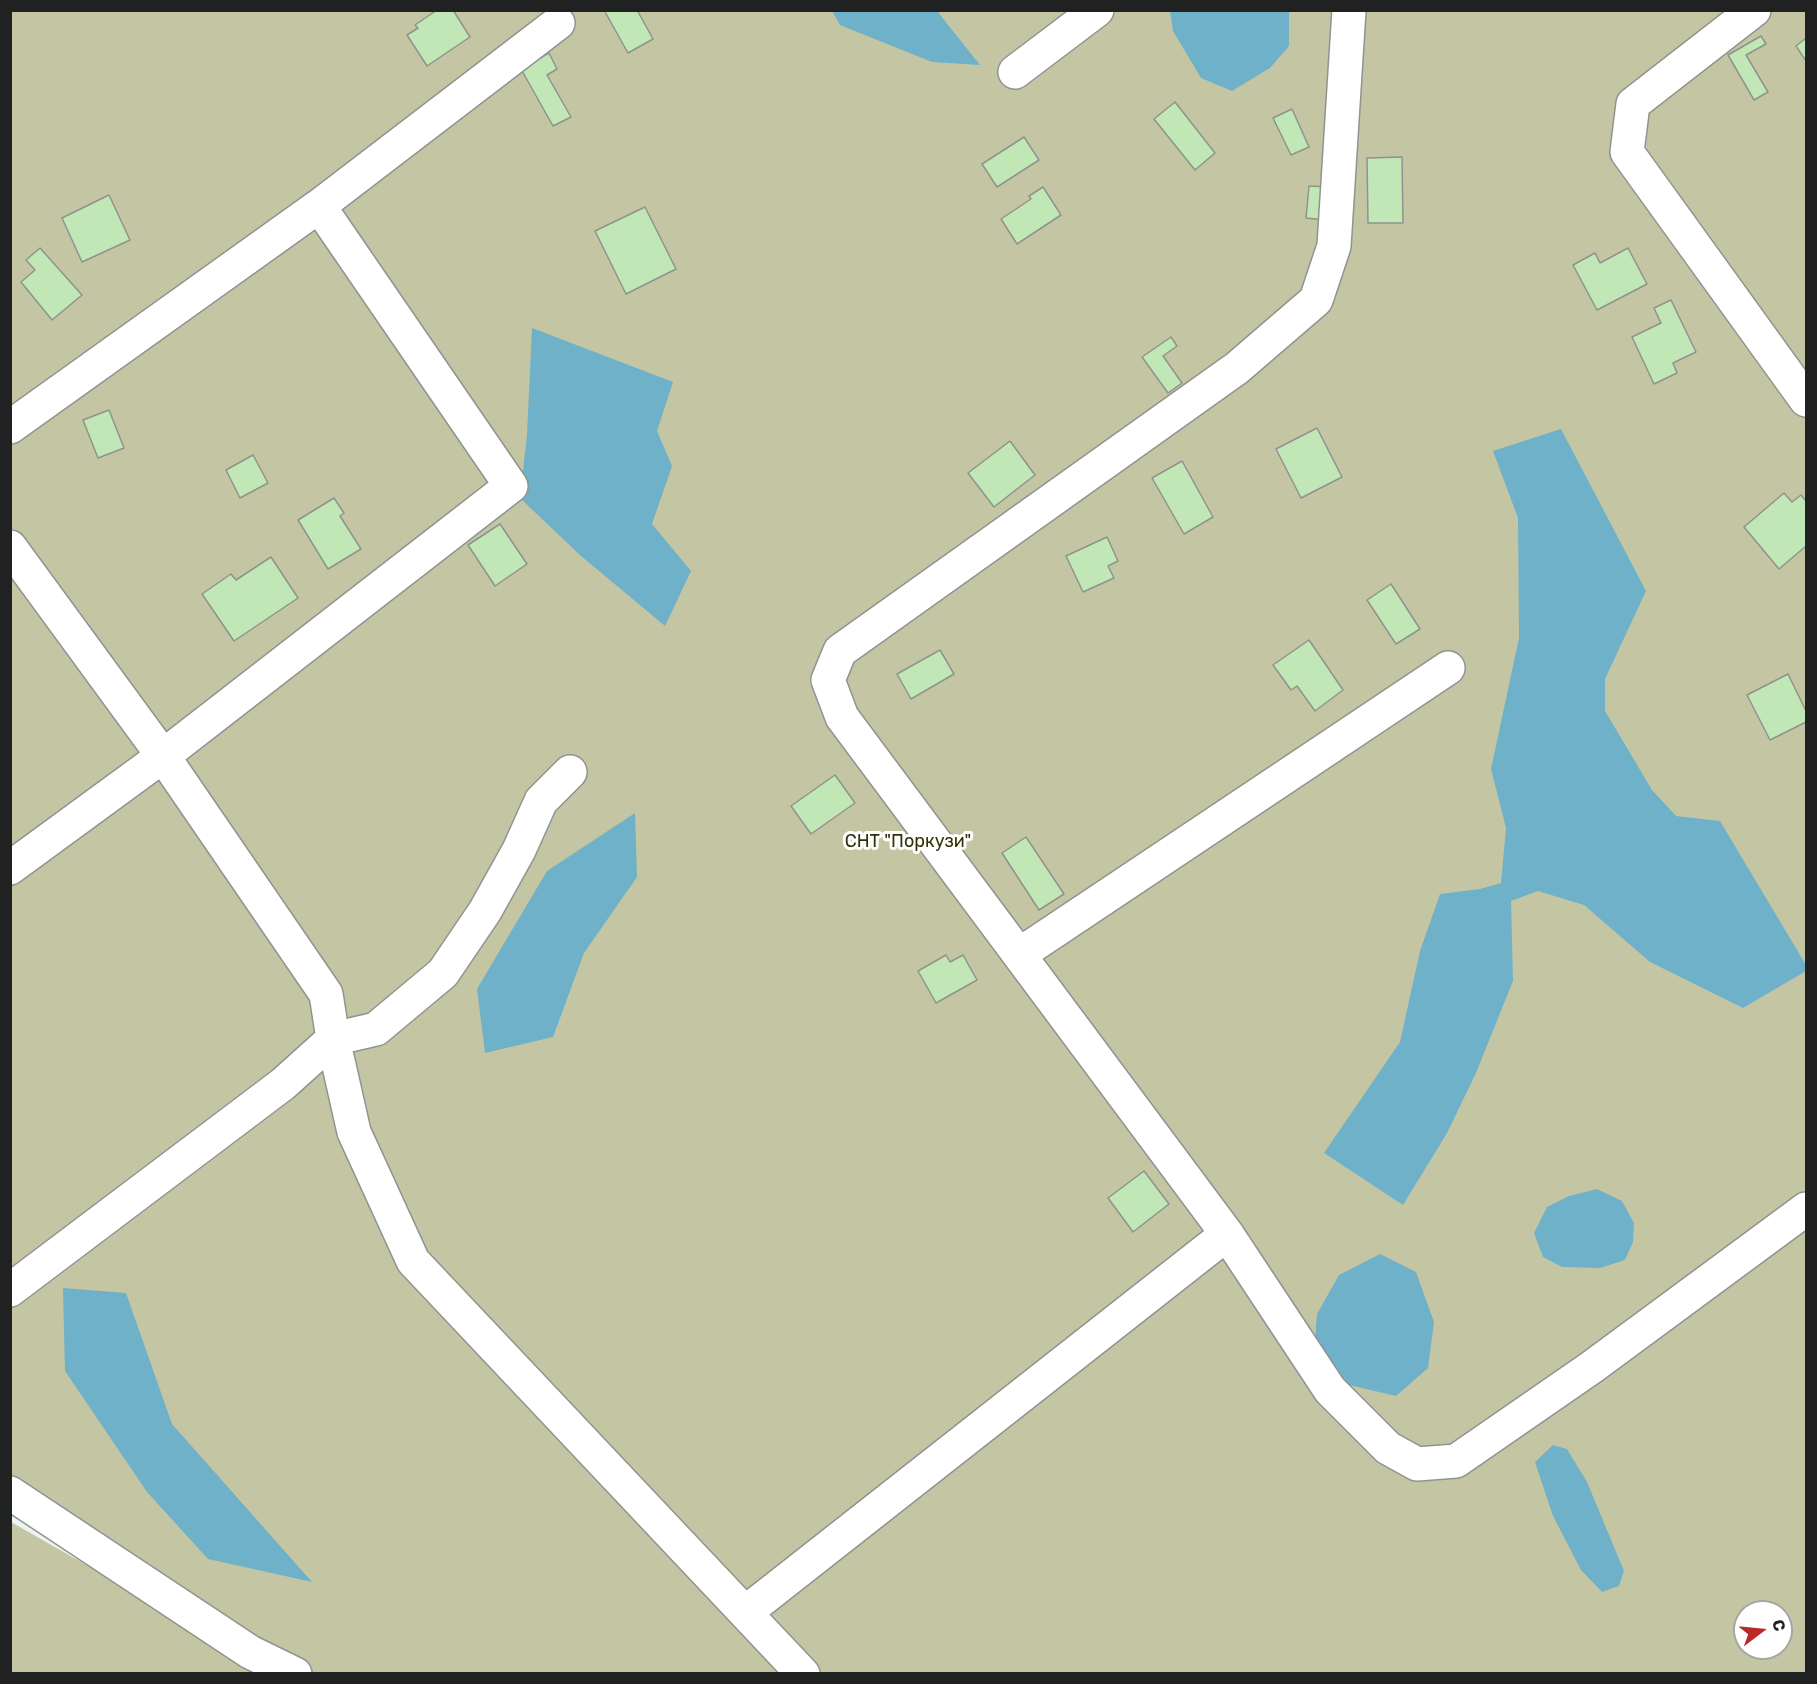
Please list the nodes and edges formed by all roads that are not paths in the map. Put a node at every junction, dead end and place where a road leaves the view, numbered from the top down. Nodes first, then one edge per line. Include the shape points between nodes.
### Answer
1 (1096, 10) edge
2 (1349, 10) edge
3 (1754, 10) edge
4 (558, 23) dead end
5 (1015, 72) dead end
6 (319, 206) junction
7 (1806, 400) edge
8 (10, 428) edge
9 (10, 547) edge
10 (1448, 668) dead end
11 (163, 756) junction
12 (570, 772) dead end
13 (10, 868) edge
14 (1020, 954) junction
15 (333, 1040) junction
16 (1806, 1209) edge
17 (1227, 1234) junction
18 (10, 1290) edge
19 (10, 1492) edge
20 (746, 1612) junction
21 (295, 1674) edge
22 (803, 1674) edge

1 - 5 street
2 - 14 street via 1334,246 1316,300 1237,368 840,651 828,680 842,717
3 - 7 street via 1633,104 1627,152
4 - 6 street
6 - 8 street
6 - 11 street via 511,486
9 - 11 street
10 - 14 street
11 - 13 street
11 - 15 street via 326,994
12 - 15 street via 541,801 485,911 443,973 376,1029
14 - 17 street
15 - 18 street via 283,1084
15 - 20 street via 354,1132 413,1261
16 - 17 street via 1456,1461 1418,1464 1388,1448 1330,1390
17 - 20 street
19 - 21 street via 250,1652
20 - 22 street

